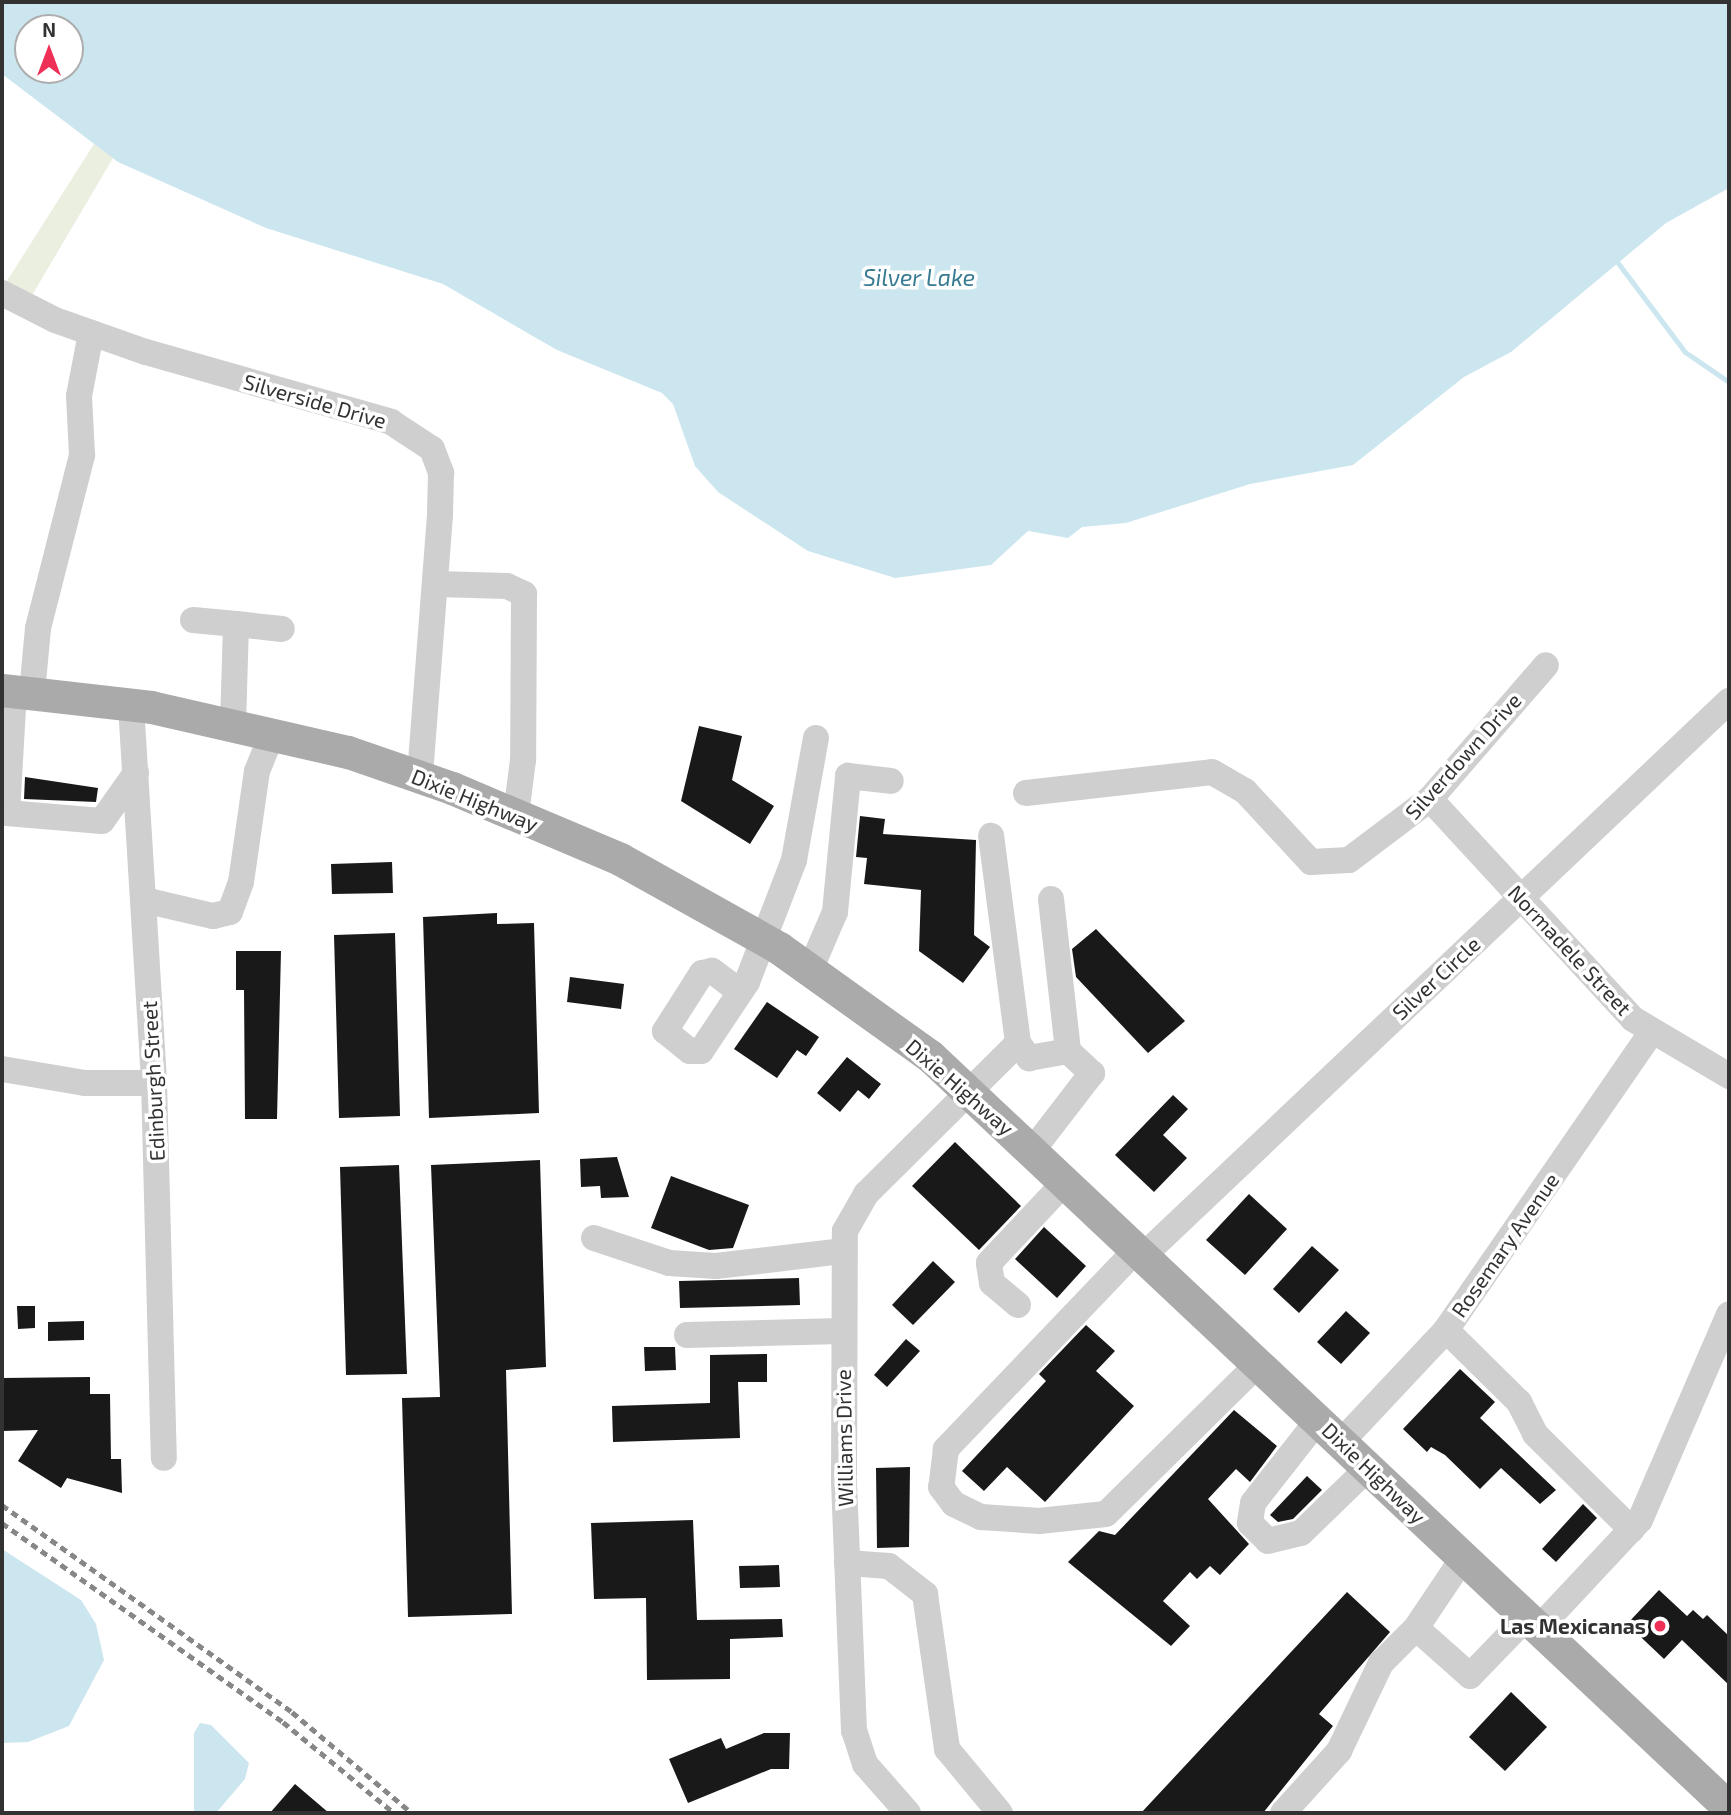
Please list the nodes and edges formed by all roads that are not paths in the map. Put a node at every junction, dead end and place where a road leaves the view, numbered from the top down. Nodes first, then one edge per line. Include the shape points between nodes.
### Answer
1 (2, 293) edge
2 (91, 332) junction
3 (438, 584) junction
4 (193, 620) dead end
5 (236, 624) junction
6 (282, 629) dead end
7 (1546, 664) dead end
8 (16, 691) edge
9 (1729, 701) edge
10 (131, 705) junction
11 (233, 723) junction
12 (274, 732) junction
13 (816, 738) dead end
14 (136, 773) junction
15 (421, 777) junction
16 (891, 781) dead end
17 (1026, 793) dead end
18 (1430, 799) junction
19 (516, 815) junction
20 (991, 836) dead end
21 (1521, 897) junction
22 (1051, 899) dead end
23 (144, 900) junction
24 (767, 942) junction
25 (810, 971) junction
26 (739, 991) dead end
27 (1651, 1033) junction
28 (1018, 1043) junction
29 (1068, 1051) junction
30 (2, 1069) edge
31 (1729, 1076) edge
32 (154, 1083) junction
33 (965, 1089) junction
34 (1032, 1151) junction
35 (1065, 1182) junction
36 (594, 1238) dead end
37 (844, 1251) junction
38 (1140, 1252) junction
39 (1018, 1305) dead end
40 (1729, 1314) edge
41 (1446, 1330) junction
42 (842, 1331) junction
43 (687, 1335) dead end
44 (1259, 1363) junction
45 (1329, 1431) junction
46 (164, 1458) dead end
47 (1368, 1468) junction
48 (1632, 1530) junction
49 (1463, 1558) junction
50 (847, 1563) junction
51 (1532, 1623) junction
52 (1416, 1628) junction
53 (1729, 1808) edge
54 (908, 1813) edge
55 (1000, 1813) edge
56 (1283, 1813) edge

1 - 2 street, Silverside Drive
2 - 3 street, Silverside Drive via 391,422 423,439 441,472
2 - 8 street via 79,396 82,455 38,628
3 - 15 street, Silverside Drive
3 - 19 street via 507,586 524,594 523,760
4 - 5 street
5 - 6 street
5 - 11 street
7 - 18 street, Silverdown Drive
8 - 10 main road, Dixie Highway
8 - 14 street via 7,813 102,821
9 - 21 street, Silver Circle
10 - 11 main road, Dixie Highway
10 - 14 street, Edinburgh Street
11 - 12 main road, Dixie Highway
12 - 15 main road, Dixie Highway
12 - 23 street via 257,771 241,882 229,912 213,916
13 - 24 street via 794,860
14 - 23 street, Edinburgh Street
15 - 19 main road, Dixie Highway
16 - 25 street via 848,776 835,912
17 - 18 street, Silverdown Drive via 1212,772 1245,791 1301,853 1326,865 1349,860
18 - 21 street, Normadele Street
19 - 24 main road, Dixie Highway via 620,859
20 - 28 street
21 - 27 street, Normadele Street
21 - 38 street, Silver Circle
22 - 29 street
23 - 32 street, Edinburgh Street
24 - 25 main road, Dixie Highway
24 - 26 street
25 - 33 main road, Dixie Highway via 930,1056
27 - 31 street, Normadele Street
27 - 41 street, Rosemary Avenue
28 - 29 street via 1029,1058
28 - 33 street, Williams Drive
29 - 34 street via 1092,1073
30 - 32 street via 85,1083
32 - 46 street, Edinburgh Street
33 - 34 main road, Dixie Highway
33 - 37 street, Williams Drive via 866,1194 845,1231
34 - 35 main road, Dixie Highway
35 - 38 main road, Dixie Highway
35 - 39 street via 989,1264 992,1283
36 - 37 street via 669,1263 716,1266
37 - 42 street, Williams Drive
38 - 44 main road, Dixie Highway
38 - 44 street, Silver Circle via 946,1449 941,1487 954,1504 981,1517 1039,1521 1106,1514
40 - 48 street via 1657,1490
41 - 45 street, Rosemary Avenue
41 - 48 street via 1520,1402 1535,1434
42 - 43 street
42 - 50 street, Williams Drive
44 - 45 main road, Dixie Highway
45 - 47 main road, Dixie Highway
45 - 47 street, Rosemary Avenue via 1253,1503 1250,1522 1268,1541 1301,1534
47 - 49 main road, Dixie Highway
48 - 51 street
49 - 51 main road, Dixie Highway
49 - 52 street
50 - 54 street, Williams Drive via 854,1731 865,1765
50 - 55 street via 889,1566 925,1594 947,1749
51 - 52 street via 1470,1676
51 - 53 main road, Dixie Highway
52 - 56 street via 1381,1663 1339,1751

